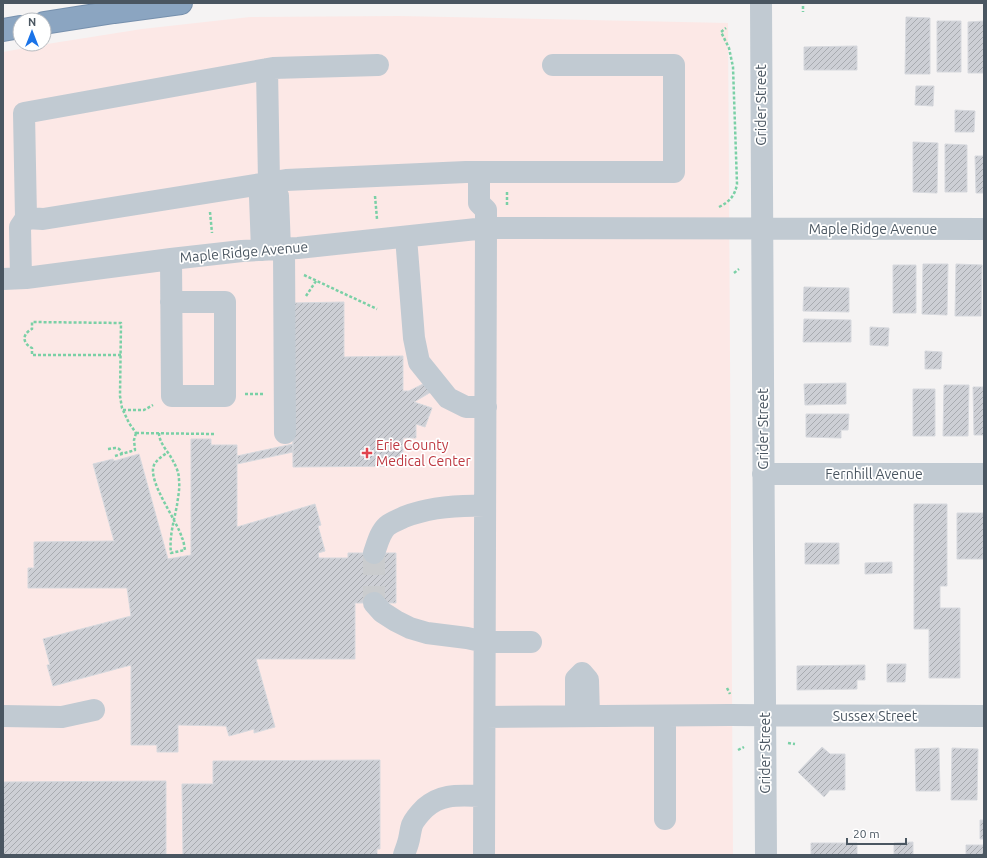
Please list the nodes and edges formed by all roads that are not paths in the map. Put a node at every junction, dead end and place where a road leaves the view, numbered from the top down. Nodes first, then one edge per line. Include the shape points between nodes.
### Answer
1 (181, 3) edge
2 (761, 3) edge
3 (52, 22) edge
4 (378, 65) dead end
5 (553, 65) dead end
6 (267, 69) junction
7 (486, 172) junction
8 (269, 182) junction
9 (26, 218) junction
10 (486, 219) junction
11 (761, 229) junction
12 (984, 230) edge
13 (406, 237) junction
14 (275, 249) junction
15 (170, 259) junction
16 (19, 278) edge
17 (171, 302) junction
18 (486, 407) junction
19 (285, 433) dead end
20 (763, 474) junction
21 (984, 474) edge
22 (485, 506) junction
23 (374, 553) tunnel mouth
24 (374, 603) dead end
25 (485, 642) junction
26 (531, 642) dead end
27 (582, 673) dead end
28 (94, 710) dead end
29 (766, 715) junction
30 (3, 716) edge
31 (583, 716) junction
32 (659, 716) junction
33 (984, 716) edge
34 (484, 717) junction
35 (484, 796) junction
36 (665, 819) dead end
37 (408, 852) edge
38 (484, 855) edge
39 (766, 855) edge

1 - 3 highway
2 - 11 street, Grider Street
4 - 6 street
5 - 7 street via 674,65 674,172
6 - 8 street
6 - 9 street via 24,113
7 - 8 street
7 - 10 street via 479,203
8 - 9 street via 43,219
8 - 14 street via 278,196
9 - 16 street via 33,228
10 - 11 street, Maple Ridge Avenue via 530,228
10 - 13 street, Maple Ridge Avenue
10 - 18 street
11 - 12 street, Maple Ridge Avenue
11 - 20 street, Grider Street
13 - 14 street, Maple Ridge Avenue
13 - 18 street via 414,338 419,362 448,398 466,406
14 - 15 street, Maple Ridge Avenue
14 - 19 street
15 - 16 street, Maple Ridge Avenue
15 - 17 street
17 - 17 street via 172,396 225,396 225,302
18 - 22 street
20 - 21 street, Fernhill Avenue
20 - 29 street, Grider Street
22 - 23 street via 428,510 396,520 386,526
22 - 25 street
24 - 25 street via 382,612 410,628
25 - 26 street
25 - 34 street
27 - 31 street via 576,680
28 - 30 street via 62,717
29 - 32 street, Sussex Street
29 - 33 street, Sussex Street
29 - 39 street, Grider Street
31 - 32 street, Sussex Street
31 - 34 street, Sussex Street
32 - 36 street via 652,762 665,797
34 - 35 street
35 - 37 street via 456,795 441,798 430,804 415,819 410,832
35 - 38 street

